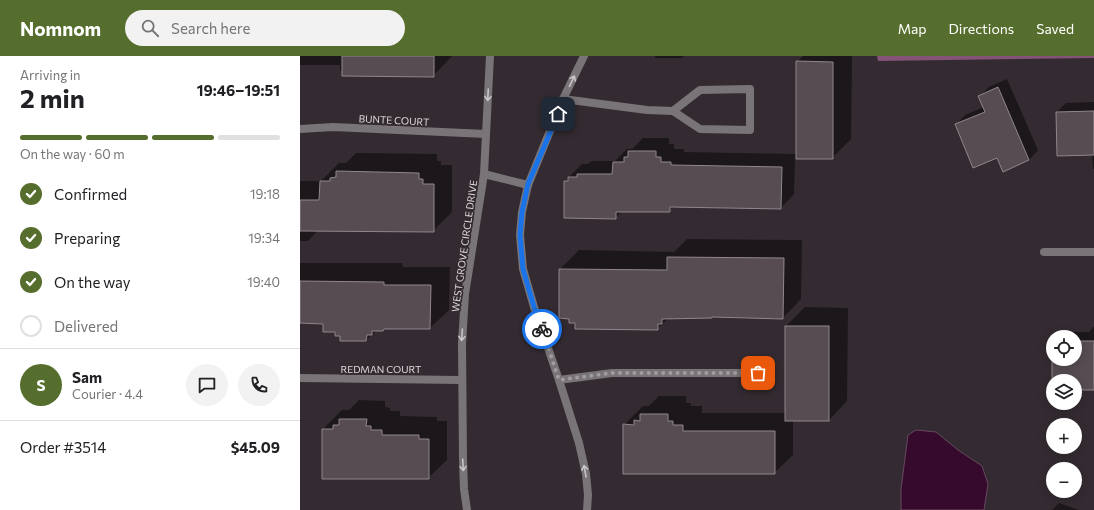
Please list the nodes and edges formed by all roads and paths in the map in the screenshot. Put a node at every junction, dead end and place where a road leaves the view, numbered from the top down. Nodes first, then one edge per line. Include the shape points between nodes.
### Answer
1 (490, 56) edge
2 (584, 56) edge
3 (564, 99) junction
4 (673, 110) junction
5 (300, 129) edge
6 (486, 134) junction
7 (484, 174) junction
8 (528, 184) junction
9 (1044, 252) dead end
10 (1094, 252) edge
11 (758, 373) dead end
12 (300, 378) edge
13 (461, 380) junction
14 (559, 380) junction
15 (467, 510) edge
16 (587, 510) edge

1 -> 6 street, WEST GROVE CIRCLE DRIVE
3 -> 2 street
3 - 4 street via 647,110
3 - 8 street
4 - 4 street via 700,129 750,130 750,89 700,90
5 - 6 street, BUNTE COURT via 333,127
6 - 7 street, WEST GROVE CIRCLE DRIVE
7 - 8 street
7 -> 13 street, WEST GROVE CIRCLE DRIVE via 465,294
8 - 14 street via 520,235 523,269
9 - 10 street
11 - 14 street via 612,373
12 - 13 street, REDMAN COURT
13 -> 15 street, WEST GROVE CIRCLE DRIVE
16 -> 14 street via 586,474

